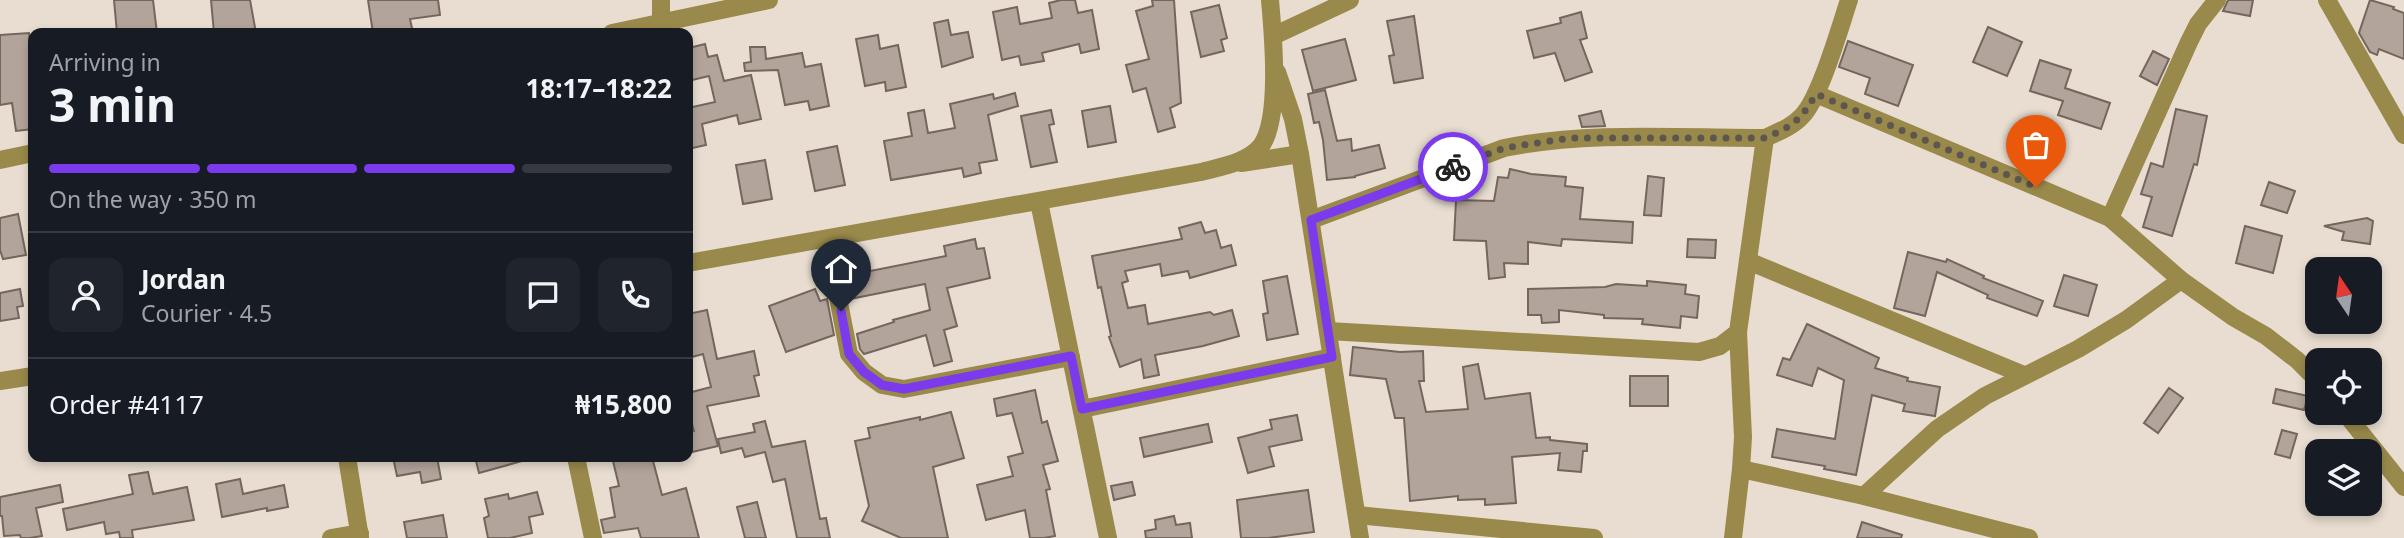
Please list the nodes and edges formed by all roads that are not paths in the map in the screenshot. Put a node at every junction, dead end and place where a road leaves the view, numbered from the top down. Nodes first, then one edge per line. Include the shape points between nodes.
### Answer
1 (661, 0) edge
2 (769, 0) edge
3 (1270, 0) edge
4 (1350, 0) edge
5 (1849, 0) edge
6 (2217, 0) edge
7 (2327, 0) edge
8 (661, 23) junction
9 (636, 28) edge
10 (1273, 36) junction
11 (1274, 66) junction
12 (1816, 94) junction
13 (2404, 135) edge
14 (1765, 138) junction
15 (28, 154) edge
16 (1300, 154) junction
17 (0, 160) edge
18 (1224, 166) junction
19 (1039, 202) junction
20 (2110, 218) junction
21 (1311, 220) junction
22 (1748, 261) junction
23 (693, 262) edge
24 (832, 268) dead end
25 (2181, 280) junction
26 (1328, 331) junction
27 (1738, 332) junction
28 (1071, 356) junction
29 (1332, 357) junction
30 (2305, 368) edge
31 (2024, 375) junction
32 (28, 377) edge
33 (0, 381) edge
34 (1082, 409) junction
35 (2355, 425) edge
36 (348, 462) edge
37 (577, 462) edge
38 (1741, 469) junction
39 (2404, 486) edge
40 (1864, 496) junction
41 (1357, 514) junction
42 (360, 536) edge
43 (331, 538) edge
44 (593, 538) edge
45 (1108, 538) edge
46 (1360, 538) edge
47 (1594, 538) edge
48 (1733, 538) edge
49 (2029, 538) edge

1 - 8 street
2 - 8 street
3 - 10 street
4 - 10 street
5 - 12 street
6 - 20 street via 2189,42
7 - 13 street
8 - 9 street
10 - 11 street
11 - 16 street
11 - 18 street via 1268,131 1260,147
12 - 14 street via 1804,115
12 - 20 street
14 - 21 street via 1535,142 1504,148
14 - 22 street
15 - 17 street
16 - 18 street
16 - 21 street
18 - 19 street
19 - 23 street
19 - 28 street
20 - 25 street
21 - 26 street
22 - 27 street
22 - 31 street
24 - 28 street via 849,354 882,385 904,389
25 - 30 street via 2266,336
25 - 31 street via 2102,335
26 - 27 street via 1699,352 1720,346
26 - 29 street
27 - 38 street
28 - 34 street
29 - 34 street
29 - 41 street
31 - 40 street via 1937,429
32 - 33 street
34 - 45 street
35 - 39 street
36 - 42 street
37 - 44 street
38 - 40 street
38 - 48 street
40 - 49 street
41 - 46 street
41 - 47 street
42 - 43 street

